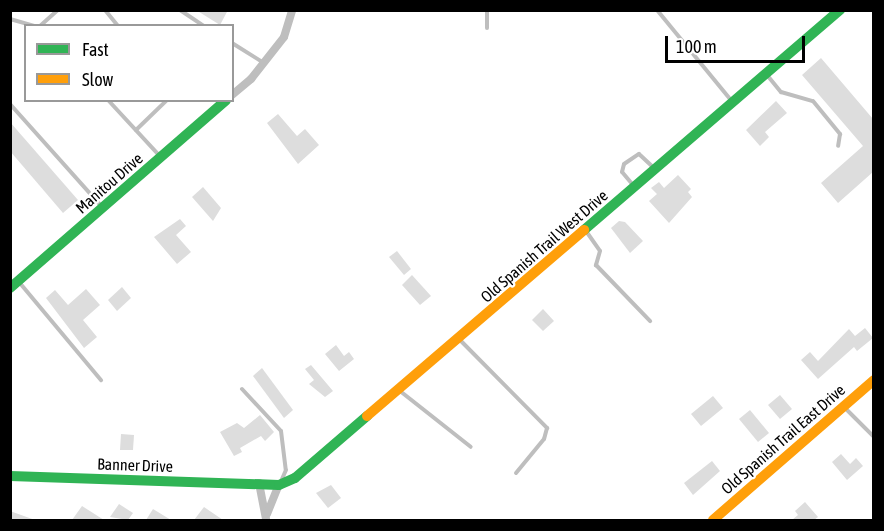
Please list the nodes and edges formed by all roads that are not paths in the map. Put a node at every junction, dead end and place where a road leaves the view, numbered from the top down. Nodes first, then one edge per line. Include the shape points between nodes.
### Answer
1 (58, 10) edge
2 (105, 10) edge
3 (180, 10) edge
4 (292, 10) edge
5 (488, 10) edge
6 (657, 10) edge
7 (840, 10) edge
8 (10, 19) edge
9 (28, 24) edge
10 (42, 24) edge
11 (116, 24) edge
12 (201, 24) edge
13 (487, 28) dead end
14 (234, 44) edge
15 (264, 63) junction
16 (766, 74) junction
17 (234, 93) edge
18 (110, 102) edge
19 (165, 102) edge
20 (224, 102) edge
21 (733, 103) junction
22 (10, 104) edge
23 (136, 130) junction
24 (838, 146) dead end
25 (161, 157) junction
26 (656, 170) junction
27 (635, 188) junction
28 (103, 208) junction
29 (585, 231) junction
30 (15, 285) edge
31 (650, 321) dead end
32 (460, 339) junction
33 (101, 380) dead end
34 (873, 380) edge
35 (242, 389) dead end
36 (400, 391) junction
37 (843, 406) junction
38 (873, 437) edge
39 (471, 447) dead end
40 (516, 473) dead end
41 (10, 476) edge
42 (259, 483) junction
43 (279, 484) junction
44 (266, 518) edge
45 (713, 520) edge

1 - 10 lane
2 - 11 lane
3 - 12 lane
4 - 15 street via 284,38
5 - 13 lane
6 - 21 lane
7 - 16 street, Old Spanish Trail West Drive
8 - 9 lane
14 - 15 lane
15 - 17 street
16 - 21 street, Old Spanish Trail West Drive
16 - 24 lane via 781,92 813,101 840,134
18 - 23 lane
19 - 23 lane
20 - 25 street, Manitou Drive
21 - 26 street, Old Spanish Trail West Drive
22 - 28 lane
23 - 25 lane
25 - 28 street, Manitou Drive
26 - 27 street, Old Spanish Trail West Drive
26 - 27 lane via 642,155 628,159 622,172
27 - 29 street, Old Spanish Trail West Drive
28 - 30 street, Manitou Drive
29 - 31 lane via 600,251 596,265
29 - 32 street, Old Spanish Trail West Drive
30 - 33 lane
32 - 36 street, Old Spanish Trail West Drive
32 - 40 lane via 547,428 544,439
34 - 37 street, Old Spanish Trail East Drive
35 - 43 lane via 281,431 286,470
36 - 39 lane
36 - 43 street, Old Spanish Trail West Drive via 295,478
37 - 38 lane
37 - 45 street, Old Spanish Trail East Drive
41 - 42 street, Banner Drive
42 - 43 street
42 - 44 street
43 - 44 street

